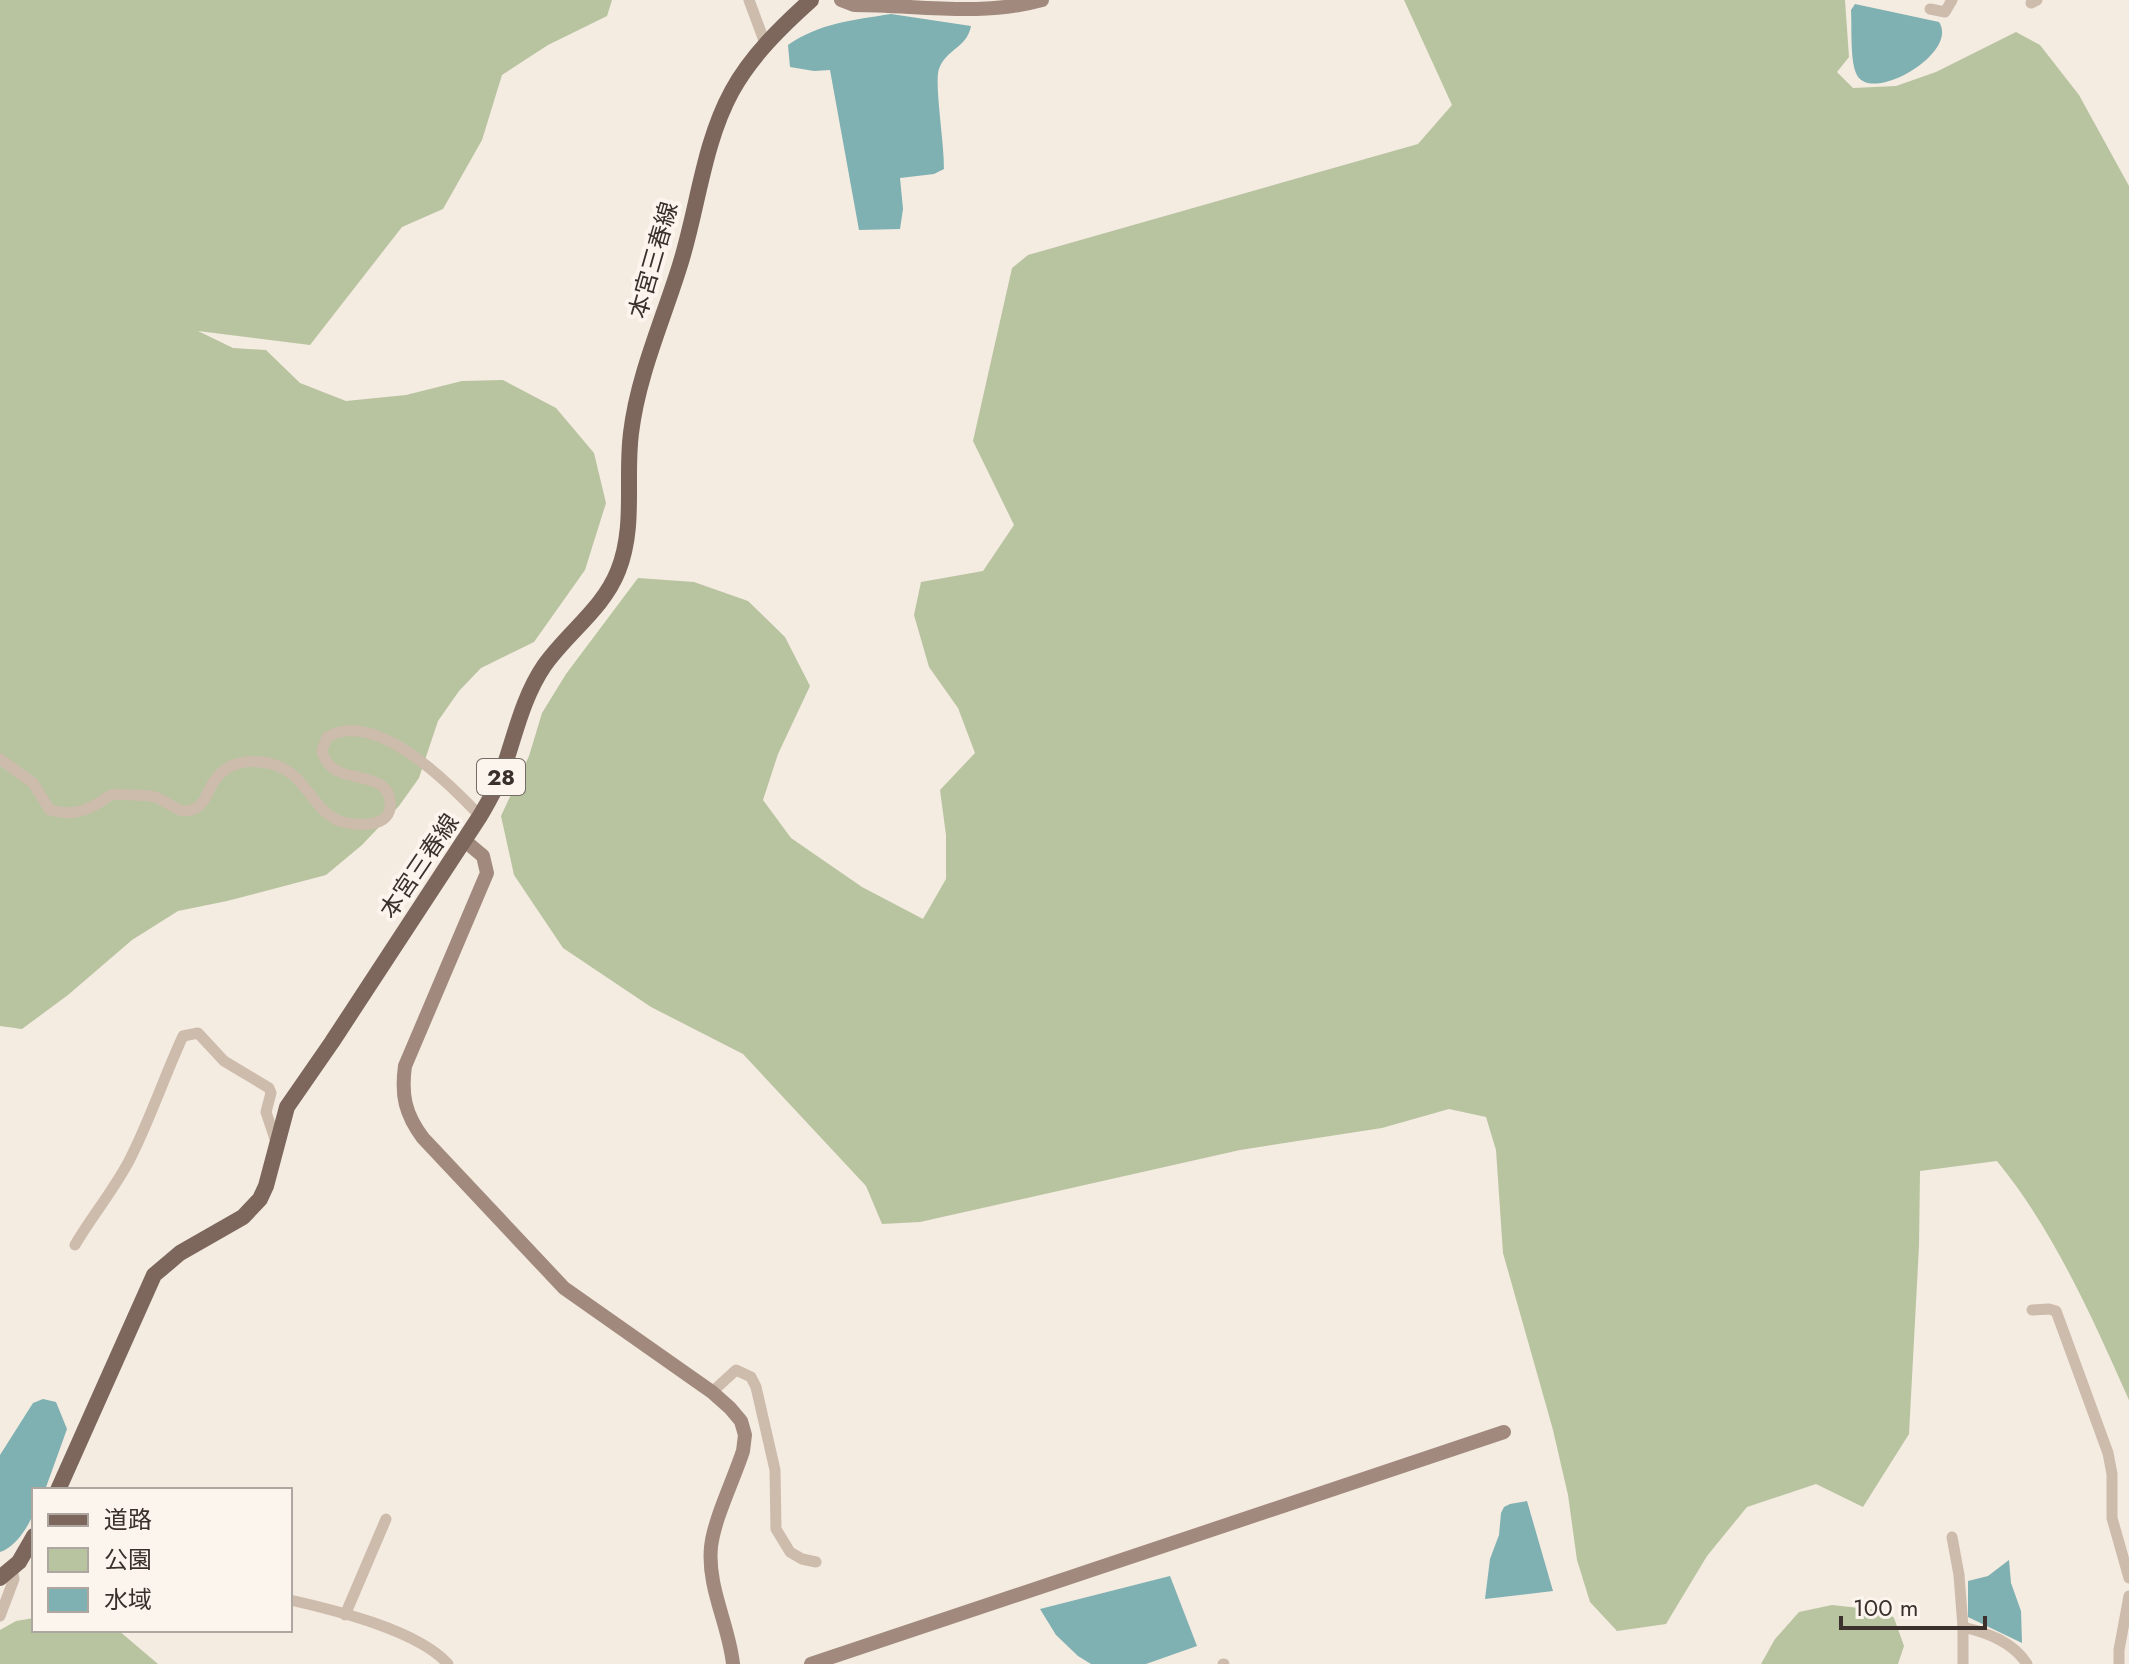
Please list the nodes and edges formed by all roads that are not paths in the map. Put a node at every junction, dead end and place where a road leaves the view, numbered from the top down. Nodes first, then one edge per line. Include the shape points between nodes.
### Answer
1 (749, 0) edge
2 (811, 0) edge
3 (841, 0) edge
4 (1042, 0) edge
5 (1952, 0) edge
6 (1930, 9) dead end
7 (766, 46) junction
8 (0, 759) edge
9 (480, 816) junction
10 (465, 841) junction
11 (276, 1142) junction
12 (75, 1245) dead end
13 (2032, 1310) dead end
14 (712, 1392) junction
15 (1504, 1432) dead end
16 (59, 1488) edge
17 (386, 1519) dead end
18 (1952, 1537) dead end
19 (32, 1542) edge
20 (816, 1562) dead end
21 (6, 1573) edge
22 (2129, 1578) edge
23 (2129, 1596) edge
24 (292, 1601) edge
25 (345, 1615) junction
26 (0, 1616) edge
27 (1963, 1627) junction
28 (448, 1664) edge
29 (733, 1664) edge
30 (811, 1664) edge
31 (1963, 1664) edge
32 (2027, 1664) edge
33 (2119, 1664) edge

1 - 7 street
2 - 7 main road, 本宮三春線 / 28
3 - 4 street via 966,10
5 - 6 street via 1945,12
7 - 9 main road, 本宮三春線 / 28 via 730,94 644,375 631,434 629,517 618,571 598,604 543,667 499,782
8 - 9 street via 33,783 50,810 62,813 76,813 113,794 155,797 188,811 205,800 215,779 247,760 287,771 338,820 368,824 389,813 388,794 374,780 337,771 322,751 327,737 352,729 405,749
9 - 10 main road, 本宮三春線 / 28
10 - 11 main road, 本宮三春線 / 28 via 297,1090
10 - 14 street via 483,856 487,873 405,1066 402,1093 412,1123 564,1288
11 - 12 street via 266,1112 269,1088 224,1061 198,1033 183,1036 129,1161
11 - 16 main road, 本宮三春線 / 28 via 264,1193 251,1211 169,1260 154,1275
13 - 22 street via 2056,1311 2083,1383 2111,1464 2112,1518
14 - 20 street via 736,1370 751,1377 775,1470 776,1529 790,1552
14 - 29 street via 741,1421 745,1435 711,1547
15 - 30 street
17 - 25 street
18 - 27 street
19 - 21 main road
21 - 26 street via 14,1579
23 - 33 street
24 - 25 street
25 - 28 street via 424,1644
27 - 31 street
27 - 32 street via 1994,1636

